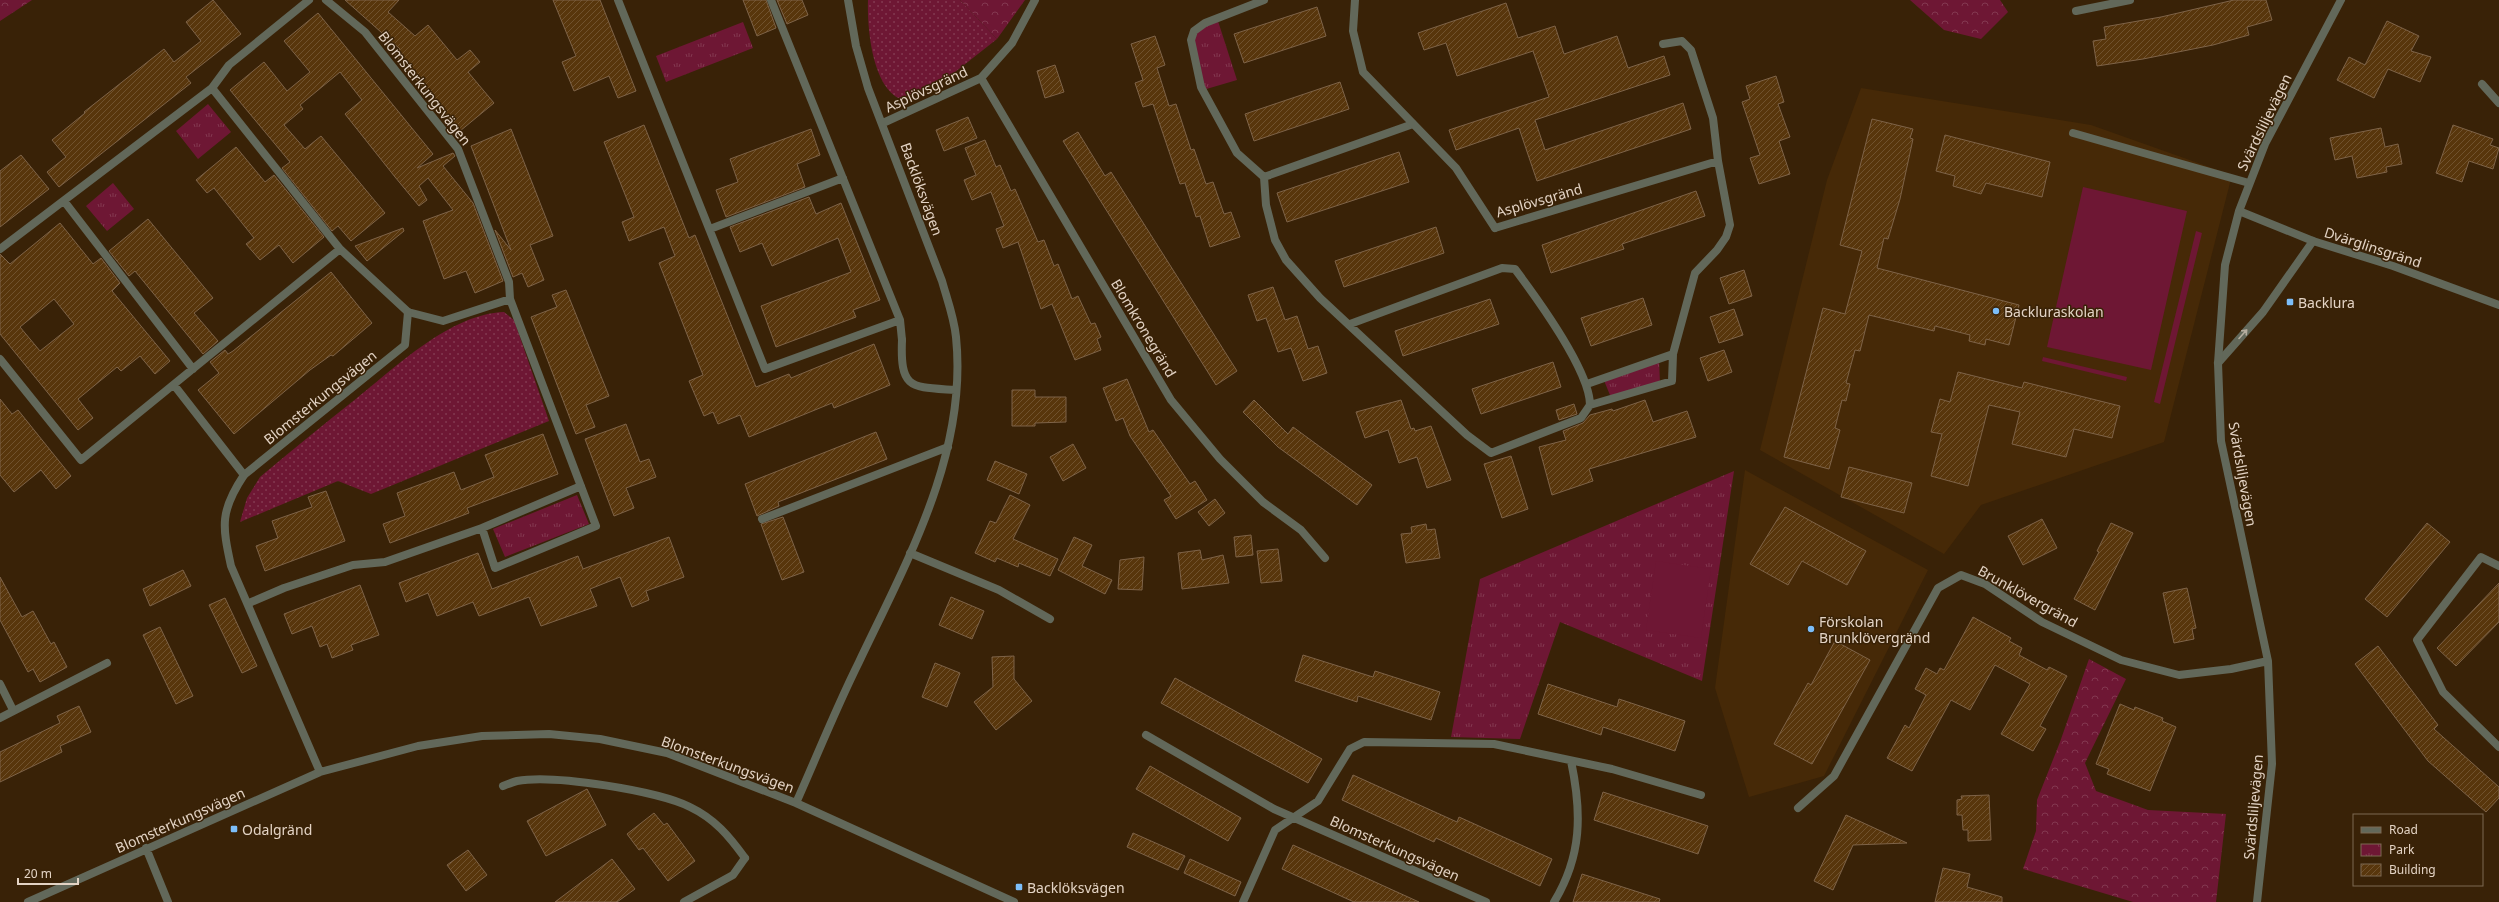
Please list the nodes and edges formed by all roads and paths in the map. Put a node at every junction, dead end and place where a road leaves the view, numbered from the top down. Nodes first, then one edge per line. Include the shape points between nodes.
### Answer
1 (309, 0) edge
2 (326, 0) edge
3 (618, 0) edge
4 (771, 0) edge
5 (848, 0) edge
6 (1035, 0) edge
7 (1264, 0) edge
8 (1355, 0) edge
9 (2130, 0) edge
10 (2341, 0) edge
11 (2076, 11) dead end
12 (1663, 44) dead end
13 (981, 78) junction
14 (2482, 84) dead end
15 (212, 88) junction
16 (2499, 104) edge
17 (883, 123) junction
18 (1413, 124) junction
19 (2073, 133) dead end
20 (1718, 161) junction
21 (1264, 177) junction
22 (843, 178) junction
23 (2249, 184) junction
24 (64, 201) junction
25 (2239, 211) junction
26 (710, 229) junction
27 (2313, 241) junction
28 (0, 249) edge
29 (340, 249) junction
30 (510, 298) junction
31 (2499, 305) edge
32 (408, 312) junction
33 (900, 320) junction
34 (1350, 324) junction
35 (1673, 354) junction
36 (0, 360) edge
37 (2218, 363) junction
38 (193, 369) junction
39 (1587, 384) junction
40 (174, 385) junction
41 (955, 390) junction
42 (1590, 405) junction
43 (948, 447) junction
44 (244, 475) junction
45 (581, 486) junction
46 (762, 519) dead end
47 (482, 528) junction
48 (910, 553) junction
49 (1325, 558) dead end
50 (2499, 566) edge
51 (249, 603) junction
52 (1050, 619) dead end
53 (2268, 660) junction
54 (107, 662) dead end
55 (0, 684) edge
56 (14, 710) junction
57 (0, 718) edge
58 (1146, 735) dead end
59 (2499, 747) edge
60 (1571, 761) junction
61 (320, 772) junction
62 (503, 786) dead end
63 (1701, 796) dead end
64 (796, 803) junction
65 (1798, 808) dead end
66 (1294, 818) junction
67 (146, 848) junction
68 (28, 902) edge
69 (168, 902) edge
70 (684, 902) edge
71 (1014, 902) edge
72 (1243, 902) edge
73 (1486, 902) edge
74 (1554, 902) edge
75 (2257, 902) edge

1 - 15 street via 229,66
2 - 30 street, Blomsterkungsvägen via 365,32 458,149 509,282
3 - 26 street
4 - 22 street
5 - 17 street, Backlöksvägen via 863,71
6 - 13 street, Asplövsgränd via 1012,42
7 - 21 street via 1205,23 1194,31 1191,40 1201,87 1237,153
8 - 18 street, Asplövsgränd via 1353,31 1363,72
9 - 11 street
10 - 23 street, Svärdsliljevägen via 2264,144
12 - 20 street via 1682,41 1691,50 1713,118
13 - 17 street, Asplövsgränd
13 - 49 street, Blomkronegränd via 1171,400 1220,459 1263,502 1301,530
14 - 16 street
15 - 24 street
15 - 29 street
17 - 41 street, Backlöksvägen via 951,312 956,337
18 - 20 street, Asplövsgränd via 1456,168 1495,228
18 - 21 street
19 - 23 street
20 - 35 street via 1730,225 1717,250 1695,273
21 - 34 street via 1266,205 1275,240 1286,260 1320,298
22 - 26 street
22 - 33 street
23 - 25 street, Svärdsliljevägen
24 - 28 street
24 - 38 street
25 - 27 street, Dvärglinsgränd
25 - 37 street, Svärdsliljevägen via 2225,265
26 - 33 street via 765,369
27 - 31 street, Dvärglinsgränd via 2393,266
37 -> 27 street via 2263,312
29 - 32 street
29 - 38 street
30 - 32 street via 443,321
30 - 45 street, Blomsterkungsvägen
32 - 44 street, Blomsterkungsvägen via 405,345
33 - 41 street via 902,367 912,385
34 - 39 street via 1502,268 1515,269 1538,299
34 - 42 street via 1467,435 1491,453 1581,418
35 - 39 street
35 - 42 street via 1672,381
36 - 40 street via 81,460
37 - 53 street, Svärdsliljevägen via 2221,441
38 - 40 street
39 - 42 street
40 - 44 street
41 - 43 street, Backlöksvägen
43 - 46 street
43 - 48 street, Backlöksvägen
44 - 51 street, Blomsterkungsvägen via 230,495 225,512 224,536 231,566
45 - 47 street
45 - 47 street, Blomsterkungsvägen via 596,526 495,568
47 - 51 street via 385,562 353,565 284,588
48 - 52 street via 999,590
48 - 64 street, Backlöksvägen via 900,579 840,701
50 - 59 street via 2481,558 2417,640 2443,692
51 - 61 street, Blomsterkungsvägen
53 - 65 street, Brunklövergränd via 2231,669 2179,676 2121,660 2042,622 1985,584 1961,575 1938,588 1834,776
53 - 75 street, Svärdsliljevägen via 2272,764
54 - 56 street
55 - 56 street
56 - 57 street
58 - 66 street, Blomsterkungsvägen
60 - 63 street, Blomsterkungsvägen via 1612,769
60 - 66 street, Blomsterkungsvägen via 1494,744 1364,742 1350,749 1318,801
60 - 74 street via 1577,793 1576,846 1568,879
61 - 64 street, Blomsterkungsvägen via 418,746 482,736 550,734 600,739 668,753
61 - 67 street, Blomsterkungsvägen
62 - 70 street via 517,781 564,780 662,796 691,807 725,831 745,858 733,875
64 - 71 street, Blomsterkungsvägen
66 - 72 street, Blomsterkungsvägen via 1276,830
66 - 73 street, Blomsterkungsvägen
67 - 68 street, Blomsterkungsvägen
67 - 69 street

